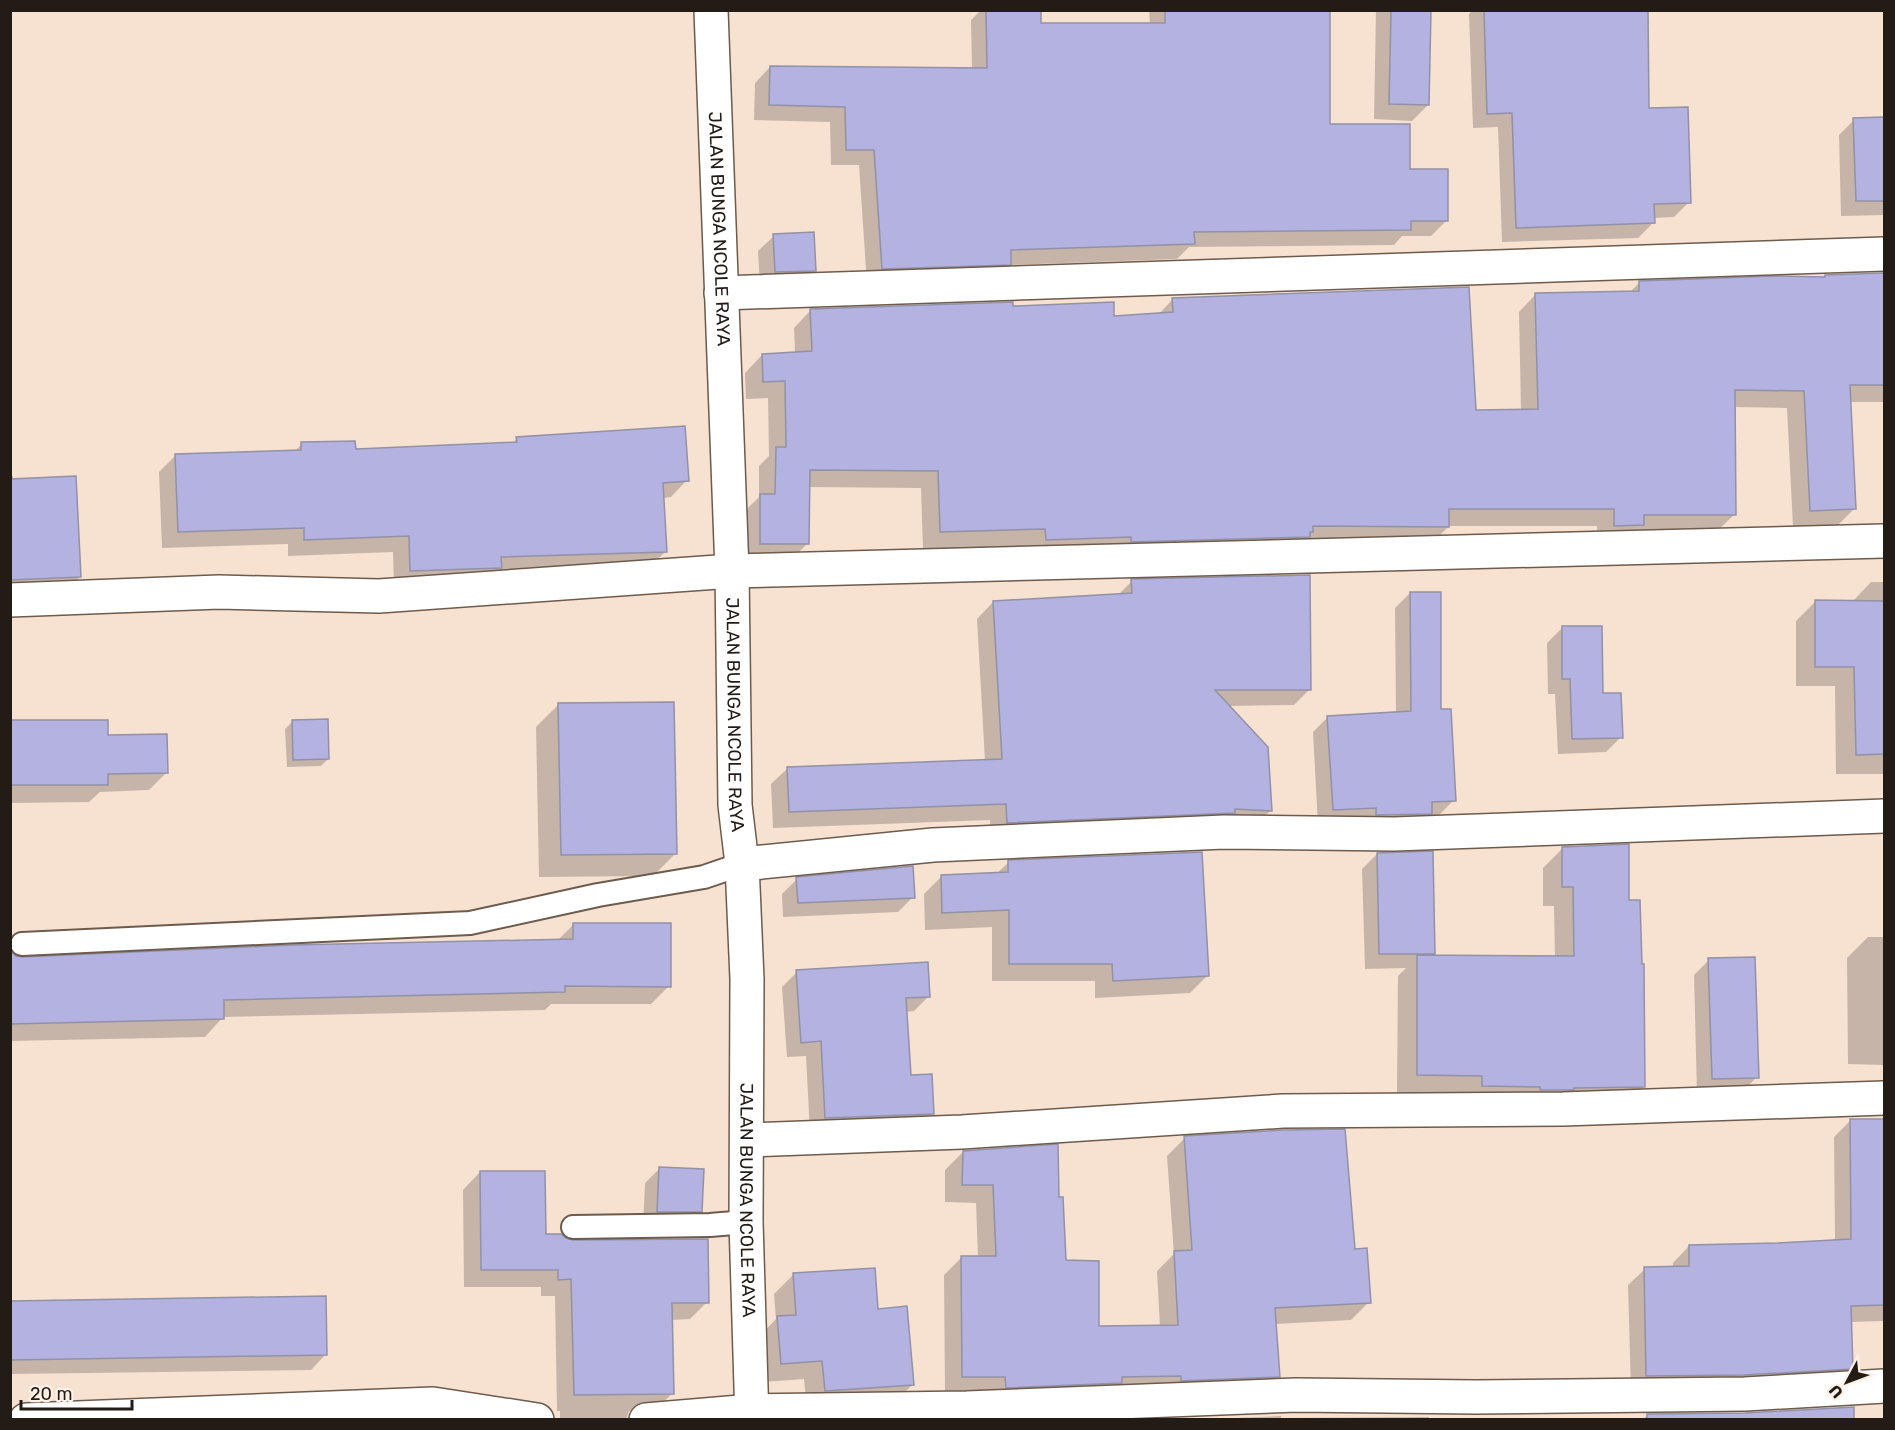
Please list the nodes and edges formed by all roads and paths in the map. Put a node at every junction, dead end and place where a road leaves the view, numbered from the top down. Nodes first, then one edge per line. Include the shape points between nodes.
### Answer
1 (711, 10) edge
2 (1884, 254) edge
3 (721, 293) junction
4 (1884, 541) edge
5 (732, 571) junction
6 (10, 600) edge
7 (1884, 816) edge
8 (742, 864) junction
9 (22, 944) dead end
10 (1884, 1098) edge
11 (747, 1140) junction
12 (746, 1222) junction
13 (573, 1227) dead end
14 (1884, 1386) edge
15 (752, 1415) edge
16 (26, 1419) edge
17 (537, 1419) edge
18 (646, 1419) edge

1 - 3 street, JALAN BUNGA NCOLE RAYA
2 - 3 street
3 - 5 street, JALAN BUNGA NCOLE RAYA
4 - 5 street
5 - 6 street via 379,596 219,592
5 - 8 street, JALAN BUNGA NCOLE RAYA via 735,805
7 - 8 street via 1394,834 1212,832 933,844
8 - 9 lane via 704,877 470,923
8 - 11 street, JALAN BUNGA NCOLE RAYA
10 - 11 street via 1563,1109 1283,1111 962,1132
11 - 12 street, JALAN BUNGA NCOLE RAYA
12 - 13 lane
12 - 15 street, JALAN BUNGA NCOLE RAYA
14 - 15 street via 1745,1394 1296,1395
15 - 18 street
16 - 17 street via 433,1404

